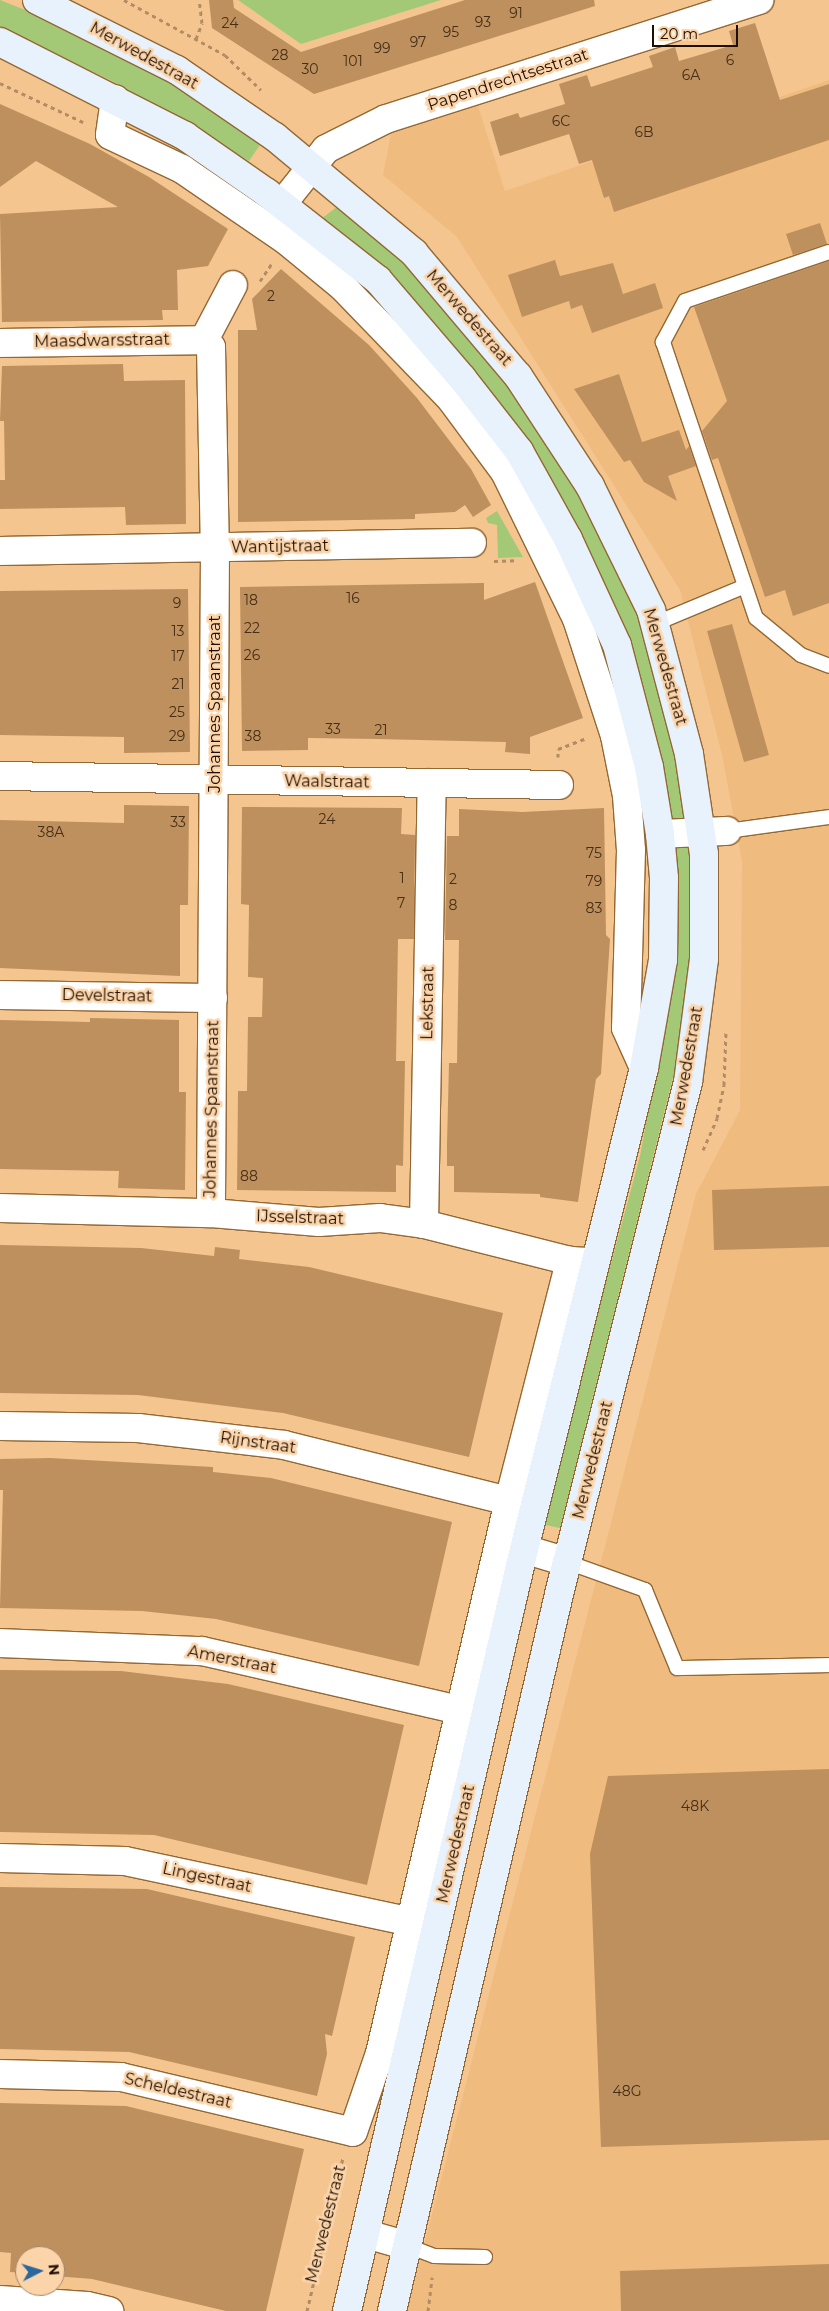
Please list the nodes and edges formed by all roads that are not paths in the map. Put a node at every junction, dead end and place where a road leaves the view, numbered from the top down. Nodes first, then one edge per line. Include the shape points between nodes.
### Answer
1 (38, 0) edge
2 (760, 0) edge
3 (0, 42) edge
4 (116, 99) junction
5 (312, 166) junction
6 (282, 204) junction
7 (829, 252) edge
8 (233, 285) road end
9 (204, 340) junction
10 (0, 343) edge
11 (472, 543) road end
12 (215, 549) junction
13 (0, 551) edge
14 (743, 587) junction
15 (654, 624) junction
16 (829, 666) edge
17 (0, 776) edge
18 (215, 781) junction
19 (432, 783) junction
20 (559, 785) road end
21 (829, 817) edge
22 (714, 832) junction
23 (660, 834) junction
24 (0, 995) edge
25 (213, 998) junction
26 (644, 1068) junction
27 (0, 1208) edge
28 (210, 1213) junction
29 (424, 1224) junction
30 (582, 1262) junction
31 (0, 1426) edge
32 (509, 1502) junction
33 (524, 1549) junction
34 (567, 1562) junction
35 (0, 1643) edge
36 (829, 1665) edge
37 (460, 1710) junction
38 (0, 1858) edge
39 (410, 1922) junction
40 (380, 2053) junction
41 (0, 2074) edge
42 (397, 2097) junction
43 (353, 2132) joint
44 (366, 2234) junction
45 (408, 2246) junction
46 (485, 2257) dead end
47 (0, 2300) edge
48 (110, 2311) edge
49 (347, 2311) edge
50 (392, 2311) edge

1 - 5 main road, Merwedestraat via 177,70
2 - 5 street, Papendrechtsestraat via 386,119 326,149
3 - 4 main road, Merwedestraat
4 - 6 main road, Merwedestraat via 185,136
4 - 26 street via 110,134 182,168 287,241 343,287 451,400 506,472 577,619 615,736 627,796 631,850 626,1028
5 - 6 street, Papendrechtsestraat
5 - 15 main road, Merwedestraat via 414,253 518,376 590,486 651,610
6 - 23 main road, Merwedestraat via 378,280 519,451 568,539 616,645 649,766
7 - 14 lane via 685,301 663,342
8 - 9 street
9 - 10 street, Maasdwarsstraat
9 - 12 street, Johannes Spaanstraat via 211,347
11 - 12 street, Wantijstraat
12 - 13 street, Wantijstraat
12 - 18 street, Johannes Spaanstraat
14 - 15 lane
14 - 16 lane via 756,618 801,655
15 - 22 main road, Merwedestraat
17 - 18 street, Waalstraat
18 - 19 street, Waalstraat
18 - 25 street, Johannes Spaanstraat
19 - 20 street, Waalstraat
19 - 29 street, Lekstraat
21 - 22 lane
22 - 23 street
22 - 34 main road, Merwedestraat via 704,854 704,959 688,1082
23 - 26 main road, Merwedestraat via 664,878 663,960
24 - 25 street, Develstraat
25 - 28 street, Johannes Spaanstraat
26 - 30 main road, Merwedestraat
27 - 28 street, IJsselstraat
28 - 29 street, IJsselstraat via 319,1222 380,1218
29 - 30 street, IJsselstraat
30 - 32 street, Merwedestraat
30 - 33 main road, Merwedestraat
31 - 32 street, Rijnstraat via 138,1428 284,1445
32 - 37 street, Merwedestraat
33 - 34 street
33 - 42 main road, Merwedestraat
34 - 36 lane via 646,1590 677,1668
34 - 45 main road, Merwedestraat
35 - 37 street, Amerstraat via 202,1651
37 - 39 street, Merwedestraat
38 - 39 street, Lingestraat via 125,1861
39 - 40 street, Merwedestraat
40 - 42 street
40 - 43 street, Merwedestraat
41 - 43 street, Scheldestraat via 121,2077
42 - 44 main road, Merwedestraat
44 - 45 street
44 - 49 main road, Merwedestraat
45 - 46 lane via 434,2256
45 - 50 main road, Merwedestraat
47 - 48 street via 87,2306

